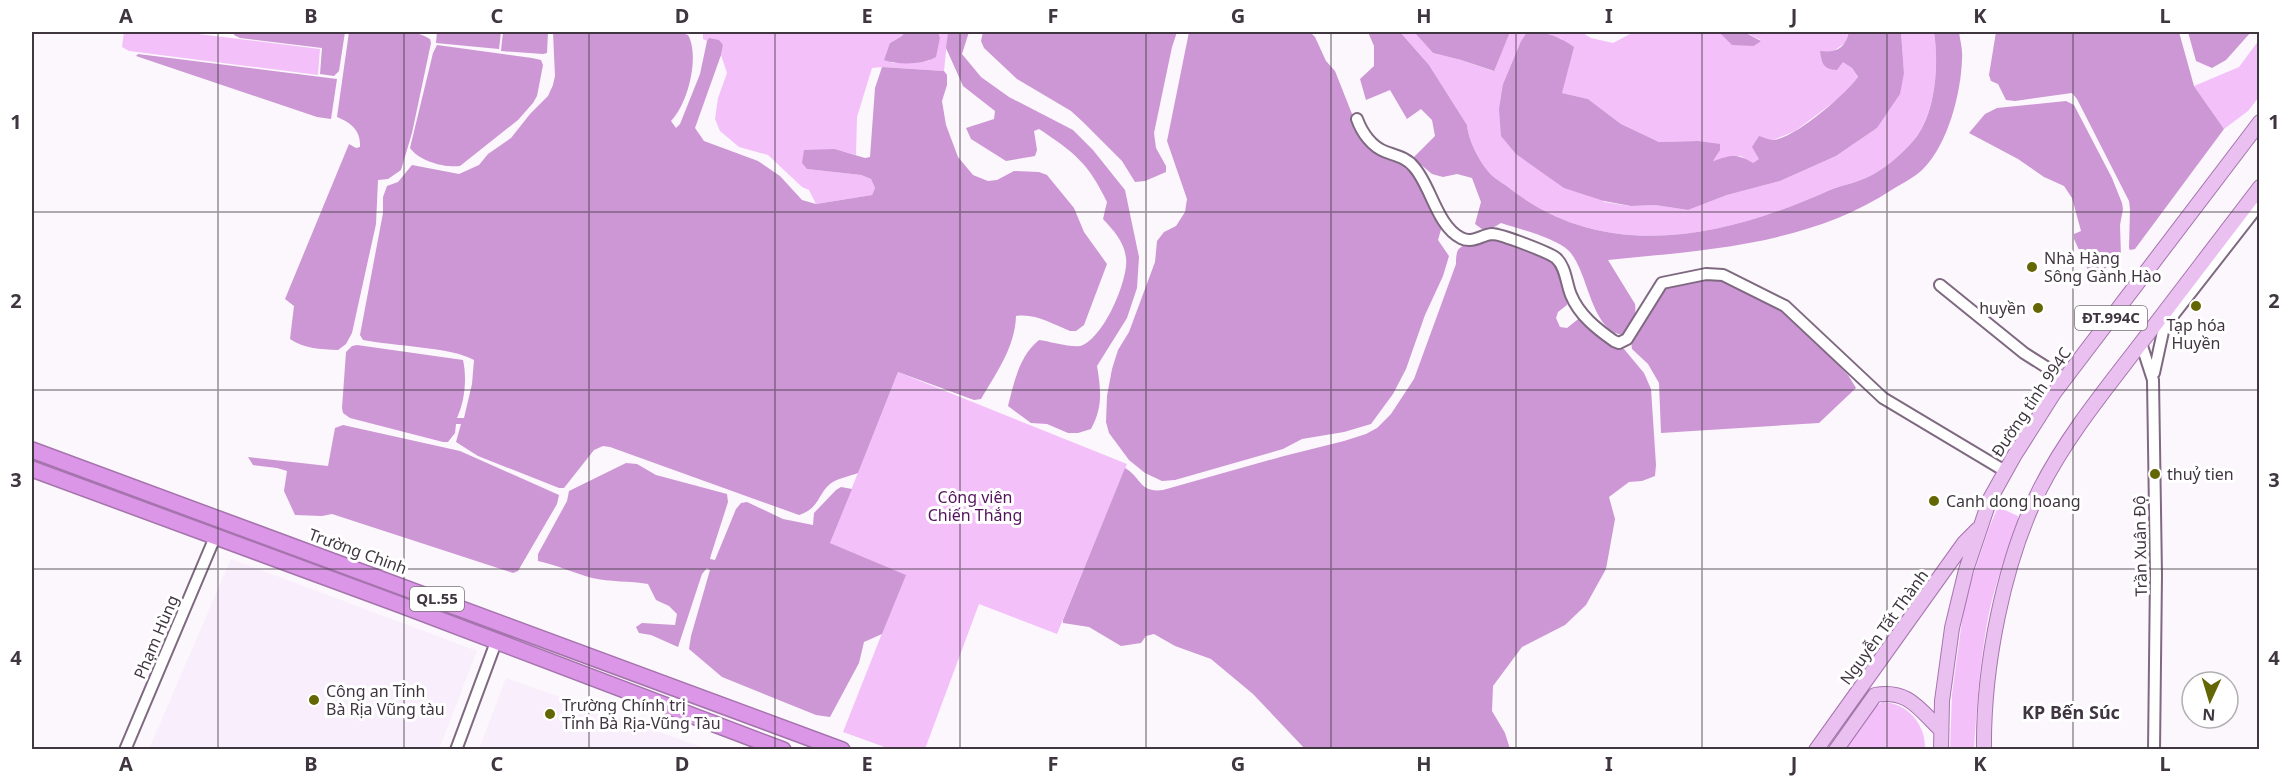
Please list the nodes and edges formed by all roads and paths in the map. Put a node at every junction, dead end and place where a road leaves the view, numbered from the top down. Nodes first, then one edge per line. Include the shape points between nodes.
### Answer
1 (1357, 119) dead end
2 (2259, 122) edge
3 (2259, 187) edge
4 (2259, 204) edge
5 (1940, 285) dead end
6 (2141, 344) junction
7 (2065, 379) junction
8 (2153, 380) junction
9 (32, 450) edge
10 (32, 469) edge
11 (2005, 471) junction
12 (222, 521) junction
13 (1981, 526) junction
14 (215, 537) junction
15 (496, 642) junction
16 (1861, 686) junction
17 (1875, 695) junction
18 (1941, 730) junction
19 (125, 750) edge
20 (456, 750) edge
21 (783, 750) edge
22 (842, 750) edge
23 (1816, 750) edge
24 (1836, 750) edge
25 (1941, 750) edge
26 (1984, 750) edge
27 (2154, 750) edge

1 - 11 street via 1364,135 1379,148 1413,165 1441,216 1461,238 1471,240 1496,234 1557,260 1572,298 1590,322 1614,341 1627,339 1662,283 1706,274 1723,275 1785,306 1895,407
2 - 7 main road, Đường tỉnh 994C / ĐT.994C
3 - 6 main road, ĐT.994C
4 - 8 street via 2164,327
5 - 7 street via 2024,353
6 - 8 street, Trần Xuân Độ
6 - 26 main road, ĐT.994C via 2072,435 2028,516 1996,627 1985,693
7 - 11 main road, Đường tỉnh 994C / ĐT.994C
8 - 27 street, Trần Xuân Độ
9 - 12 highway, Trường Chinh / QL.55
10 - 14 highway, QL.55
11 - 13 main road, Đường tỉnh 994C / ĐT.994C
12 - 14 highway
12 - 22 highway, Trường Chinh / QL.55
13 - 16 main road, Nguyễn Tất Thành via 1964,543
13 - 18 main road, Đường tỉnh 994C / ĐT.994C via 1952,628
14 - 15 highway, QL.55
14 - 19 street, Phạm Hùng
15 - 20 street
15 - 21 highway, QL.55
16 - 17 main road
16 - 23 main road, Nguyễn Tất Thành
17 - 18 main road, Nguyễn Tất Thành via 1900,694
17 - 24 main road, Nguyễn Tất Thành
18 - 25 main road, Đường tỉnh 994C / ĐT.994C

